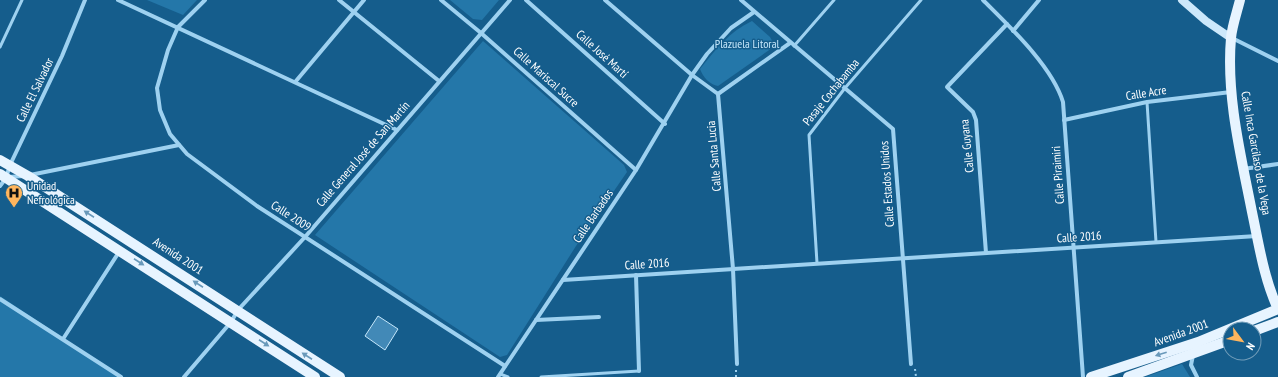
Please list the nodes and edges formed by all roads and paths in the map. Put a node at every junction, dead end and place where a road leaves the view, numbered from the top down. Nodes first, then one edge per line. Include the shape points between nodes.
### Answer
1 (22, 0) edge
2 (85, 0) edge
3 (118, 0) edge
4 (205, 0) edge
5 (339, 0) edge
6 (364, 0) edge
7 (441, 0) edge
8 (510, 0) edge
9 (526, 0) edge
10 (605, 0) edge
11 (741, 0) edge
12 (834, 0) edge
13 (921, 0) edge
14 (983, 0) edge
15 (1039, 0) edge
16 (1182, 0) edge
17 (1240, 0) edge
18 (754, 12) junction
19 (353, 13) junction
20 (1007, 24) junction
21 (178, 27) junction
22 (1013, 31) junction
23 (481, 33) junction
24 (1231, 38) junction
25 (790, 43) junction
26 (794, 46) junction
27 (0, 47) edge
28 (1278, 61) edge
29 (692, 75) junction
30 (296, 81) junction
31 (439, 82) junction
32 (845, 88) junction
33 (1231, 92) junction
34 (718, 94) junction
35 (1148, 102) junction
36 (1064, 120) junction
37 (665, 124) junction
38 (396, 130) junction
39 (179, 145) junction
40 (0, 160) edge
41 (1278, 164) edge
42 (10, 165) junction
43 (1243, 169) junction
44 (636, 170) junction
45 (3, 176) edge
46 (28, 176) junction
47 (0, 186) edge
48 (1257, 236) junction
49 (305, 237) junction
50 (1156, 242) junction
51 (1072, 248) junction
52 (120, 250) junction
53 (986, 253) junction
54 (902, 258) junction
55 (894, 259) junction
56 (817, 263) junction
57 (733, 269) junction
58 (636, 275) junction
59 (562, 280) junction
60 (0, 299) edge
61 (1278, 309) edge
62 (238, 310) junction
63 (599, 317) dead end
64 (536, 320) junction
65 (231, 322) junction
66 (1278, 322) edge
67 (1262, 328) edge
68 (63, 340) junction
69 (1198, 342) junction
70 (1222, 343) edge
71 (1193, 354) junction
72 (736, 364) dead end
73 (911, 364) dead end
74 (505, 366) junction
75 (639, 371) joint
76 (499, 376) edge
77 (121, 377) edge
78 (184, 377) edge
79 (315, 377) edge
80 (340, 377) edge
81 (508, 377) edge
82 (541, 377) edge
83 (1084, 377) edge
84 (1091, 377) edge
85 (1128, 377) edge
86 (1197, 377) edge

1 - 27 lane
2 - 42 street, Calle El Salvador via 62,56
3 - 21 street
4 - 21 street
5 - 19 street
6 - 19 street
7 - 23 street, Calle Mariscal Sucre
8 - 23 street, Calle General José de San Martín
9 - 37 street, Calle José Martí
10 - 29 street
11 - 18 street, Calle Estados Unidos
12 - 26 lane
13 - 32 lane, Pasaje Cochabamba
14 - 20 street, Calle Piraimiri
15 - 22 street
16 - 24 main road
17 - 24 main road, Calle Inca Garcilaso de la Vega
18 - 25 street, Calle Estados Unidos
18 - 29 street, Calle Barbados via 731,28
19 - 30 street
19 - 31 street
20 - 22 street, Calle Piraimiri
20 - 53 street, Calle Guyana via 947,87 973,112 976,120
21 - 30 street
21 - 39 street, Calle 2009 via 157,88 160,110 170,134
22 - 36 street, Calle Piraimiri via 1053,77 1063,102
23 - 31 street, Calle General José de San Martín
23 - 44 street, Calle Mariscal Sucre
24 - 28 street
24 - 33 main road, Calle Inca Garcilaso de la Vega
25 - 26 street, Calle Estados Unidos
25 - 34 street
26 - 32 street, Calle Estados Unidos
29 - 34 street
29 - 37 street, Calle Barbados
30 - 38 street
31 - 38 street, Calle General José de San Martín
32 - 54 street, Calle Estados Unidos via 893,129
32 - 56 lane, Pasaje Cochabamba via 809,135
33 - 35 street, Calle Acre
33 - 43 main road, Calle Inca Garcilaso de la Vega
34 - 57 street, Calle Santa Lucia
35 - 36 street, Calle Acre
35 - 50 lane
36 - 51 street, Calle Piraimiri
37 - 44 street, Calle Barbados
38 - 49 street, Calle General José de San Martín
39 - 46 street
39 - 49 street, Calle 2009 via 208,172
40 - 42 main road, Avenida 2001
41 - 43 street
42 - 45 street, Calle El Salvador
42 - 46 main road, Avenida 2001
43 - 48 main road, Calle Inca Garcilaso de la Vega
44 - 59 street, Calle Barbados
45 - 46 street
45 - 47 street, Calle El Salvador
45 - 52 main road
62 -> 46 main road, Avenida 2001
48 - 50 street, Calle 2016
48 - 61 main road, Calle Inca Garcilaso de la Vega via 1271,293
49 - 62 street, Calle General José de San Martín
49 - 74 street, Calle 2009
50 - 51 street, Calle 2016
51 - 53 street, Calle 2016
51 - 83 street, Calle Piraimiri
52 -> 65 main road
52 - 68 street
53 - 54 street, Calle 2016
54 - 55 street, Calle 2016
54 - 73 street, Calle Estados Unidos
55 - 56 street, Calle 2016
55 - 57 street, Calle 2016
56 - 57 street, Calle 2016
57 - 58 street, Calle 2016
57 - 72 street, Calle Santa Lucia
58 - 59 street, Calle 2016
58 - 75 street
59 - 64 street, Calle Barbados
60 - 68 street
61 - 69 main road, Avenida 2001
62 - 65 street, Calle General José de San Martín
80 -> 62 main road, Avenida 2001
63 - 64 street
64 - 74 street, Calle Barbados
65 - 78 street, Calle General José de San Martín
65 -> 79 main road
66 - 67 main road
68 - 77 street
69 - 71 street
69 -> 84 main road, Avenida 2001
70 - 71 main road, Avenida 2001
71 - 85 main road, Avenida 2001
71 - 86 street via 1191,365
74 - 76 street, Calle Barbados
75 - 82 lane
76 - 81 lane

